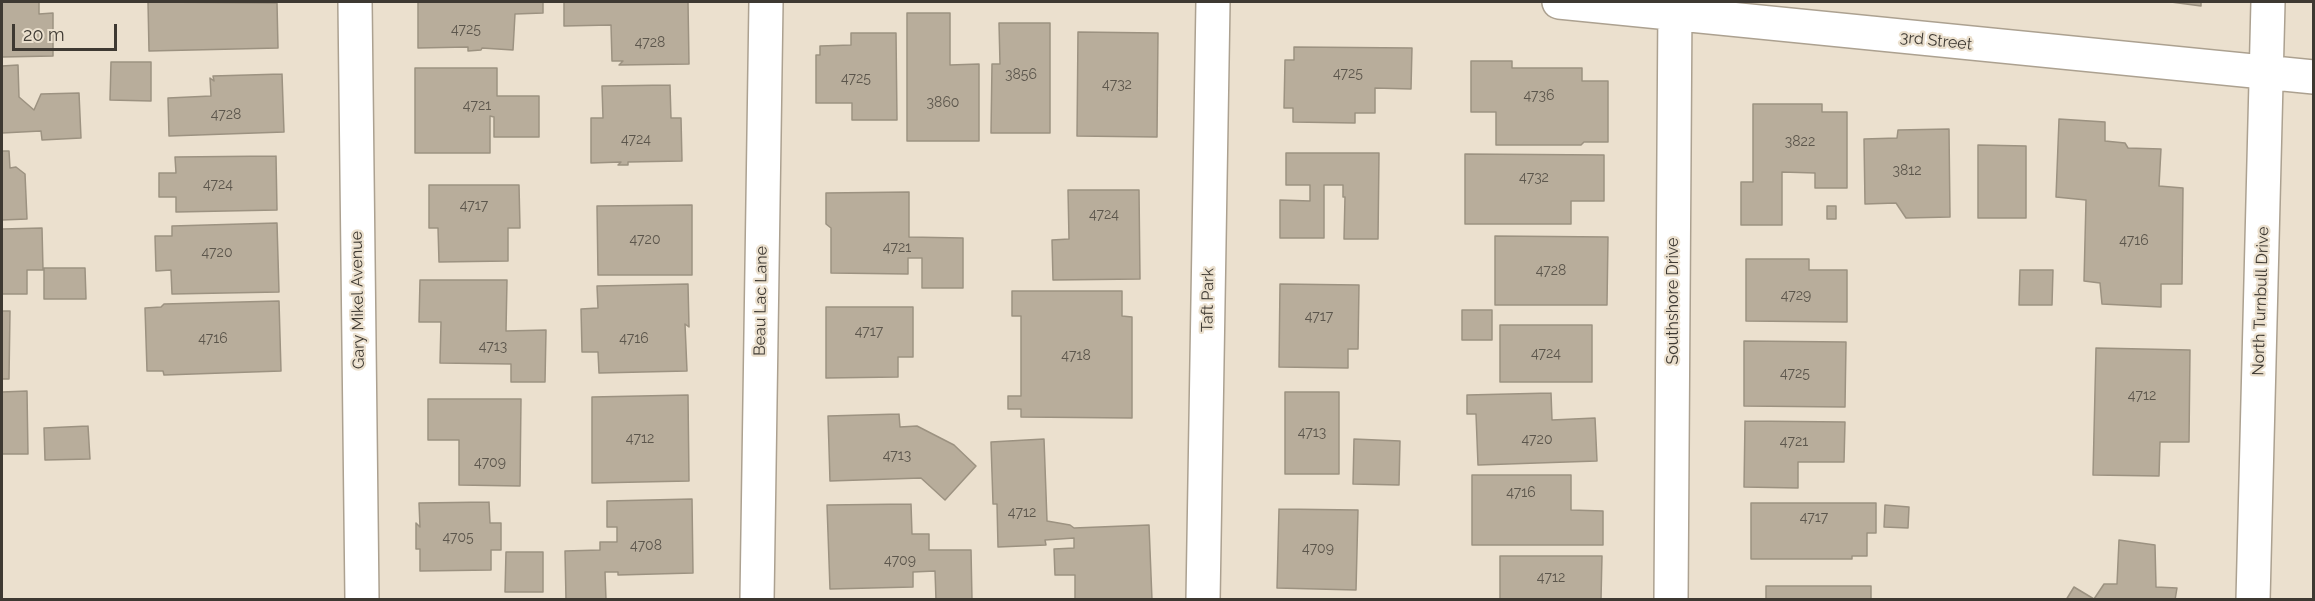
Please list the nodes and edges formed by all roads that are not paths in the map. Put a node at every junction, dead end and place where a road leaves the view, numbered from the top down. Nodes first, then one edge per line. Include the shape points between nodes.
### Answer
1 (355, 2) edge
2 (766, 2) edge
3 (1213, 2) edge
4 (1559, 2) edge
5 (2268, 2) edge
6 (1675, 8) edge
7 (2268, 74) junction
8 (2313, 77) edge
9 (362, 600) edge
10 (757, 600) edge
11 (1203, 600) edge
12 (1671, 600) edge
13 (2253, 600) edge

1 - 9 street, Gary Mikel Avenue
2 - 10 street, Beau Lac Lane
3 - 11 street, Taft Park
4 - 6 street, 3rd Street
5 - 7 street, North Turnbull Drive
6 - 7 street, 3rd Street
6 - 12 street, Southshore Drive
7 - 8 street, 3rd Street
7 - 13 street, North Turnbull Drive

